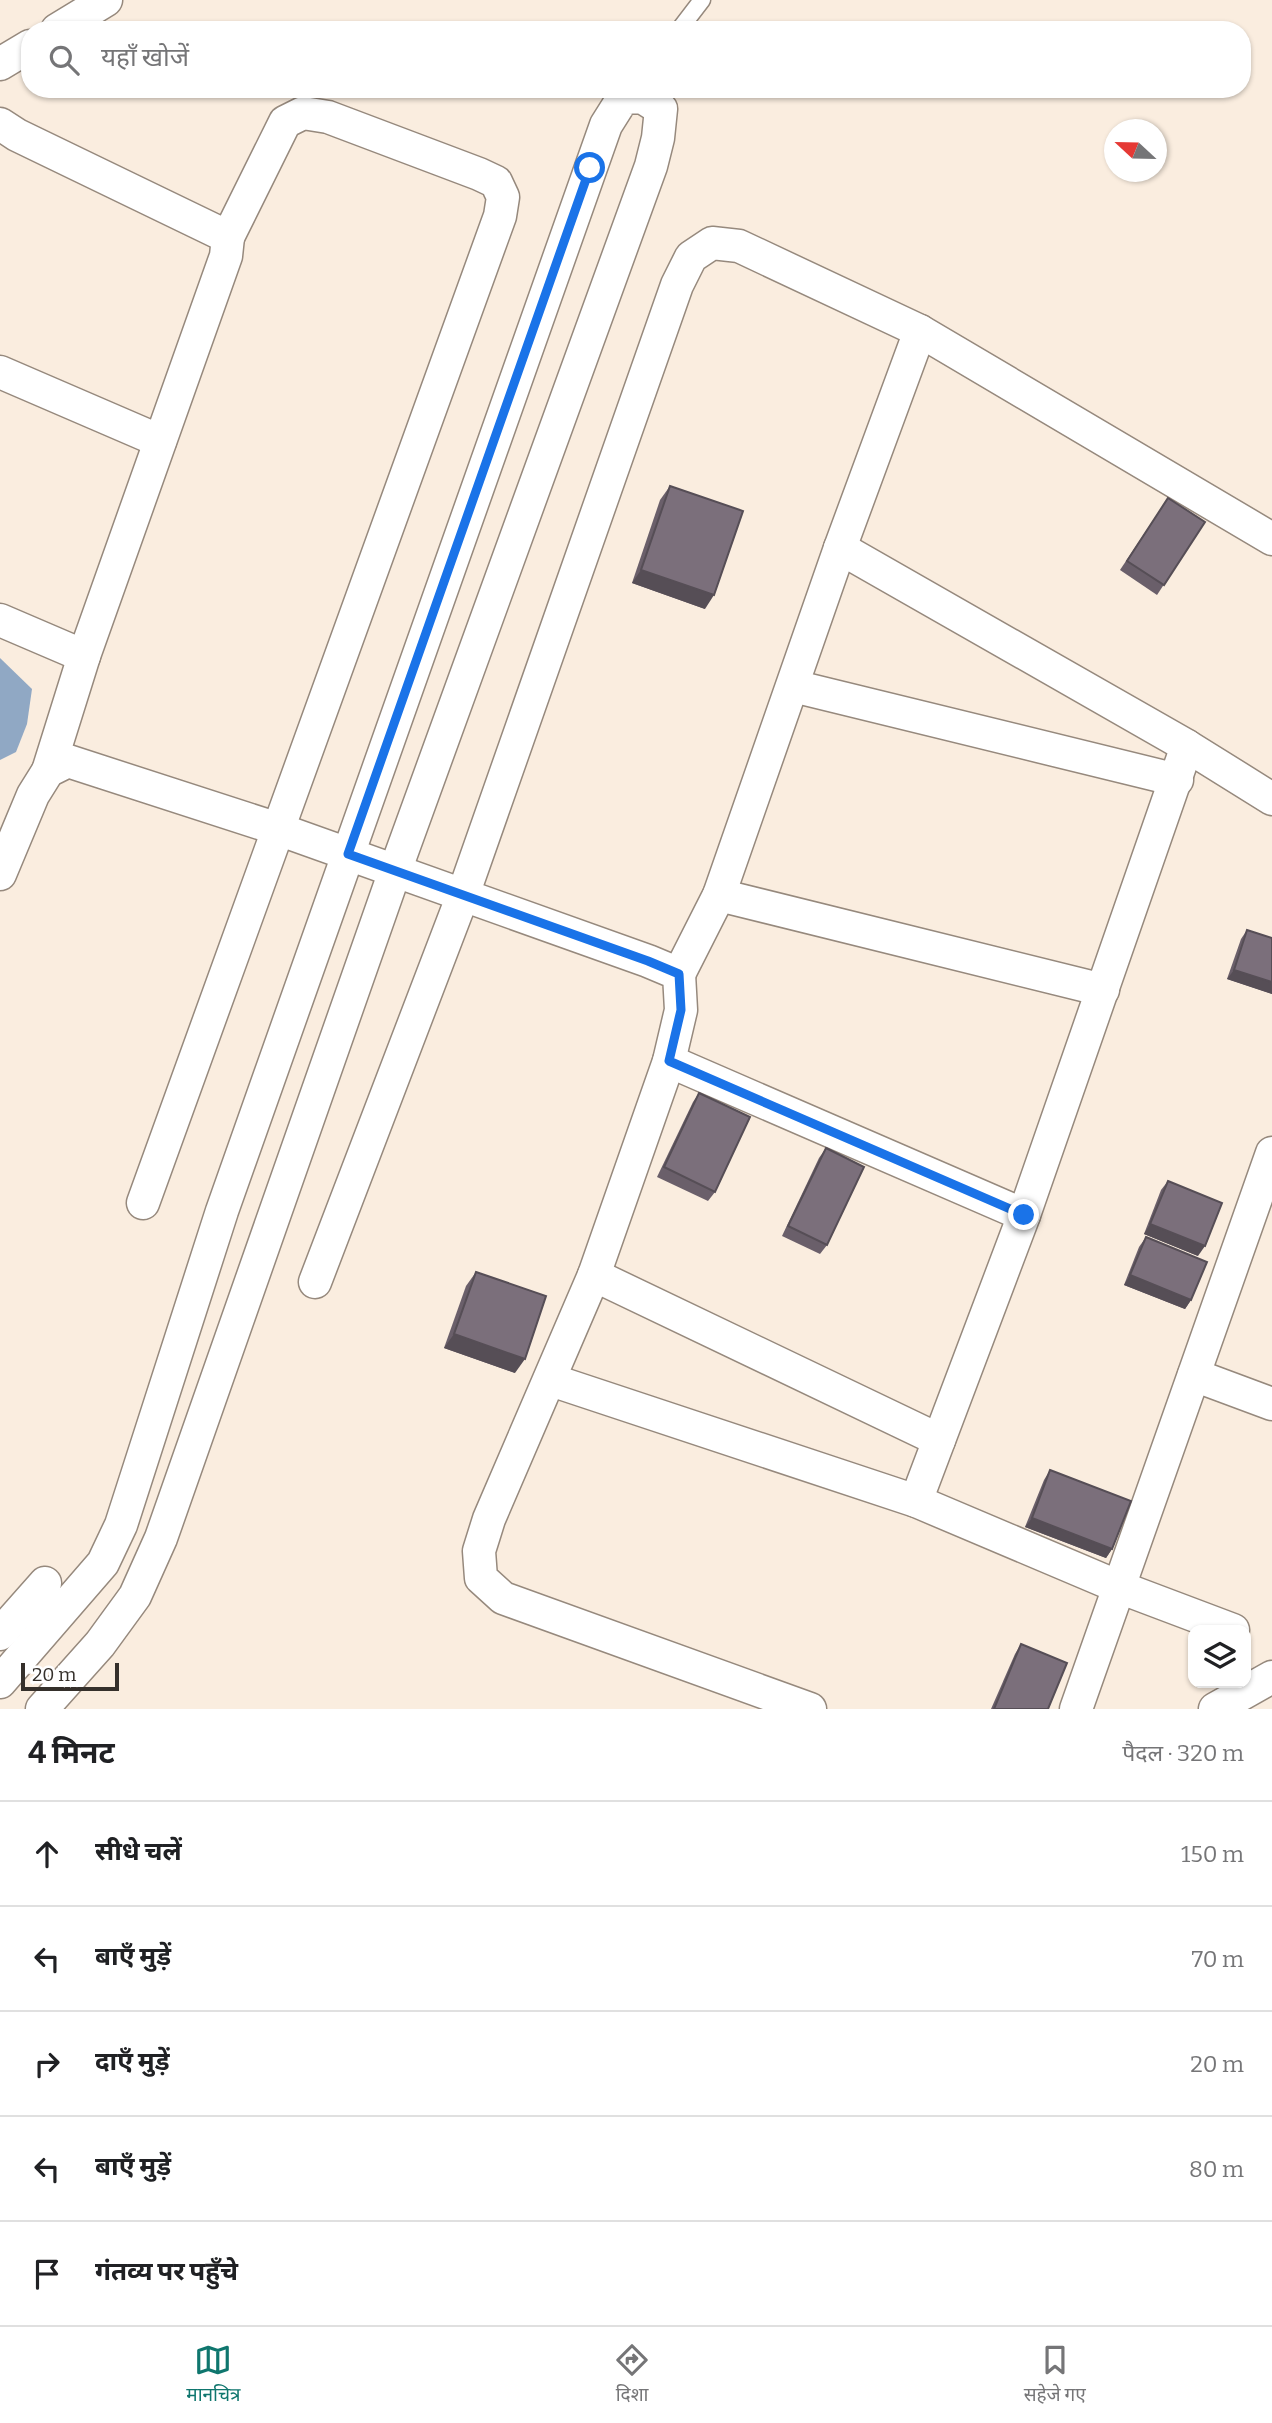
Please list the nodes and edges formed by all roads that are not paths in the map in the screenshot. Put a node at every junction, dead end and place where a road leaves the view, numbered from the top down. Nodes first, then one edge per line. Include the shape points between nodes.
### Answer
1 (106, 0) edge
2 (702, 0) edge
3 (72, 21) edge
4 (686, 21) edge
5 (21, 51) edge
6 (0, 64) edge
7 (626, 98) edge
8 (649, 98) edge
9 (0, 124) edge
10 (228, 237) junction
11 (920, 331) junction
12 (0, 372) edge
13 (160, 442) junction
14 (1272, 539) edge
15 (840, 548) junction
16 (0, 620) edge
17 (84, 656) junction
18 (793, 686) junction
19 (1187, 746) junction
20 (48, 771) junction
21 (1177, 780) junction
22 (1272, 799) edge
23 (10, 820) edge
24 (278, 829) junction
25 (348, 854) junction
26 (395, 871) junction
27 (0, 874) edge
28 (463, 895) junction
29 (719, 895) junction
30 (679, 974) junction
31 (1103, 990) junction
32 (669, 1061) junction
33 (1271, 1159) edge
34 (143, 1203) dead end
35 (1024, 1215) junction
36 (594, 1275) junction
37 (315, 1282) dead end
38 (1194, 1375) junction
39 (551, 1380) junction
40 (1272, 1404) edge
41 (939, 1440) junction
42 (916, 1501) junction
43 (45, 1583) dead end
44 (1119, 1587) junction
45 (1220, 1625) edge
46 (0, 1634) edge
47 (1272, 1677) edge
48 (0, 1682) edge
49 (42, 1709) edge
50 (810, 1709) edge
51 (1076, 1709) edge
52 (1215, 1709) edge

1 - 3 street
2 - 4 lane
5 - 6 street
7 - 25 street via 606,125
8 - 26 street via 660,109 650,166
9 - 10 street
10 - 13 street via 226,256
10 - 24 street via 285,122 303,113 328,117 479,174 496,182 503,197 500,216
11 - 14 street
11 - 15 street
11 - 28 street via 739,246 712,243 691,257 677,285
12 - 13 street
13 - 17 street
15 - 18 street
15 - 19 street
16 - 17 street
17 - 20 street
18 - 21 street
18 - 29 street
19 - 21 street
19 - 22 street
20 - 23 street
20 - 24 street via 68,761
21 - 31 street
23 - 27 street
24 - 25 street
24 - 34 street
25 - 26 street
25 - 48 street via 222,1211 121,1525 103,1563
26 - 28 street
26 - 49 street via 161,1538 135,1596
28 - 30 street
28 - 37 street
29 - 30 street
29 - 31 street
30 - 32 street via 681,1010
31 - 35 street
32 - 35 street
32 - 36 street
33 - 38 street
35 - 41 street
36 - 39 street
36 - 41 street
38 - 40 street
38 - 44 street
39 - 42 street
39 - 50 street via 489,1519 479,1550 481,1578 503,1598
41 - 42 street
42 - 44 street
43 - 46 street
44 - 45 street
44 - 51 street
47 - 52 street

